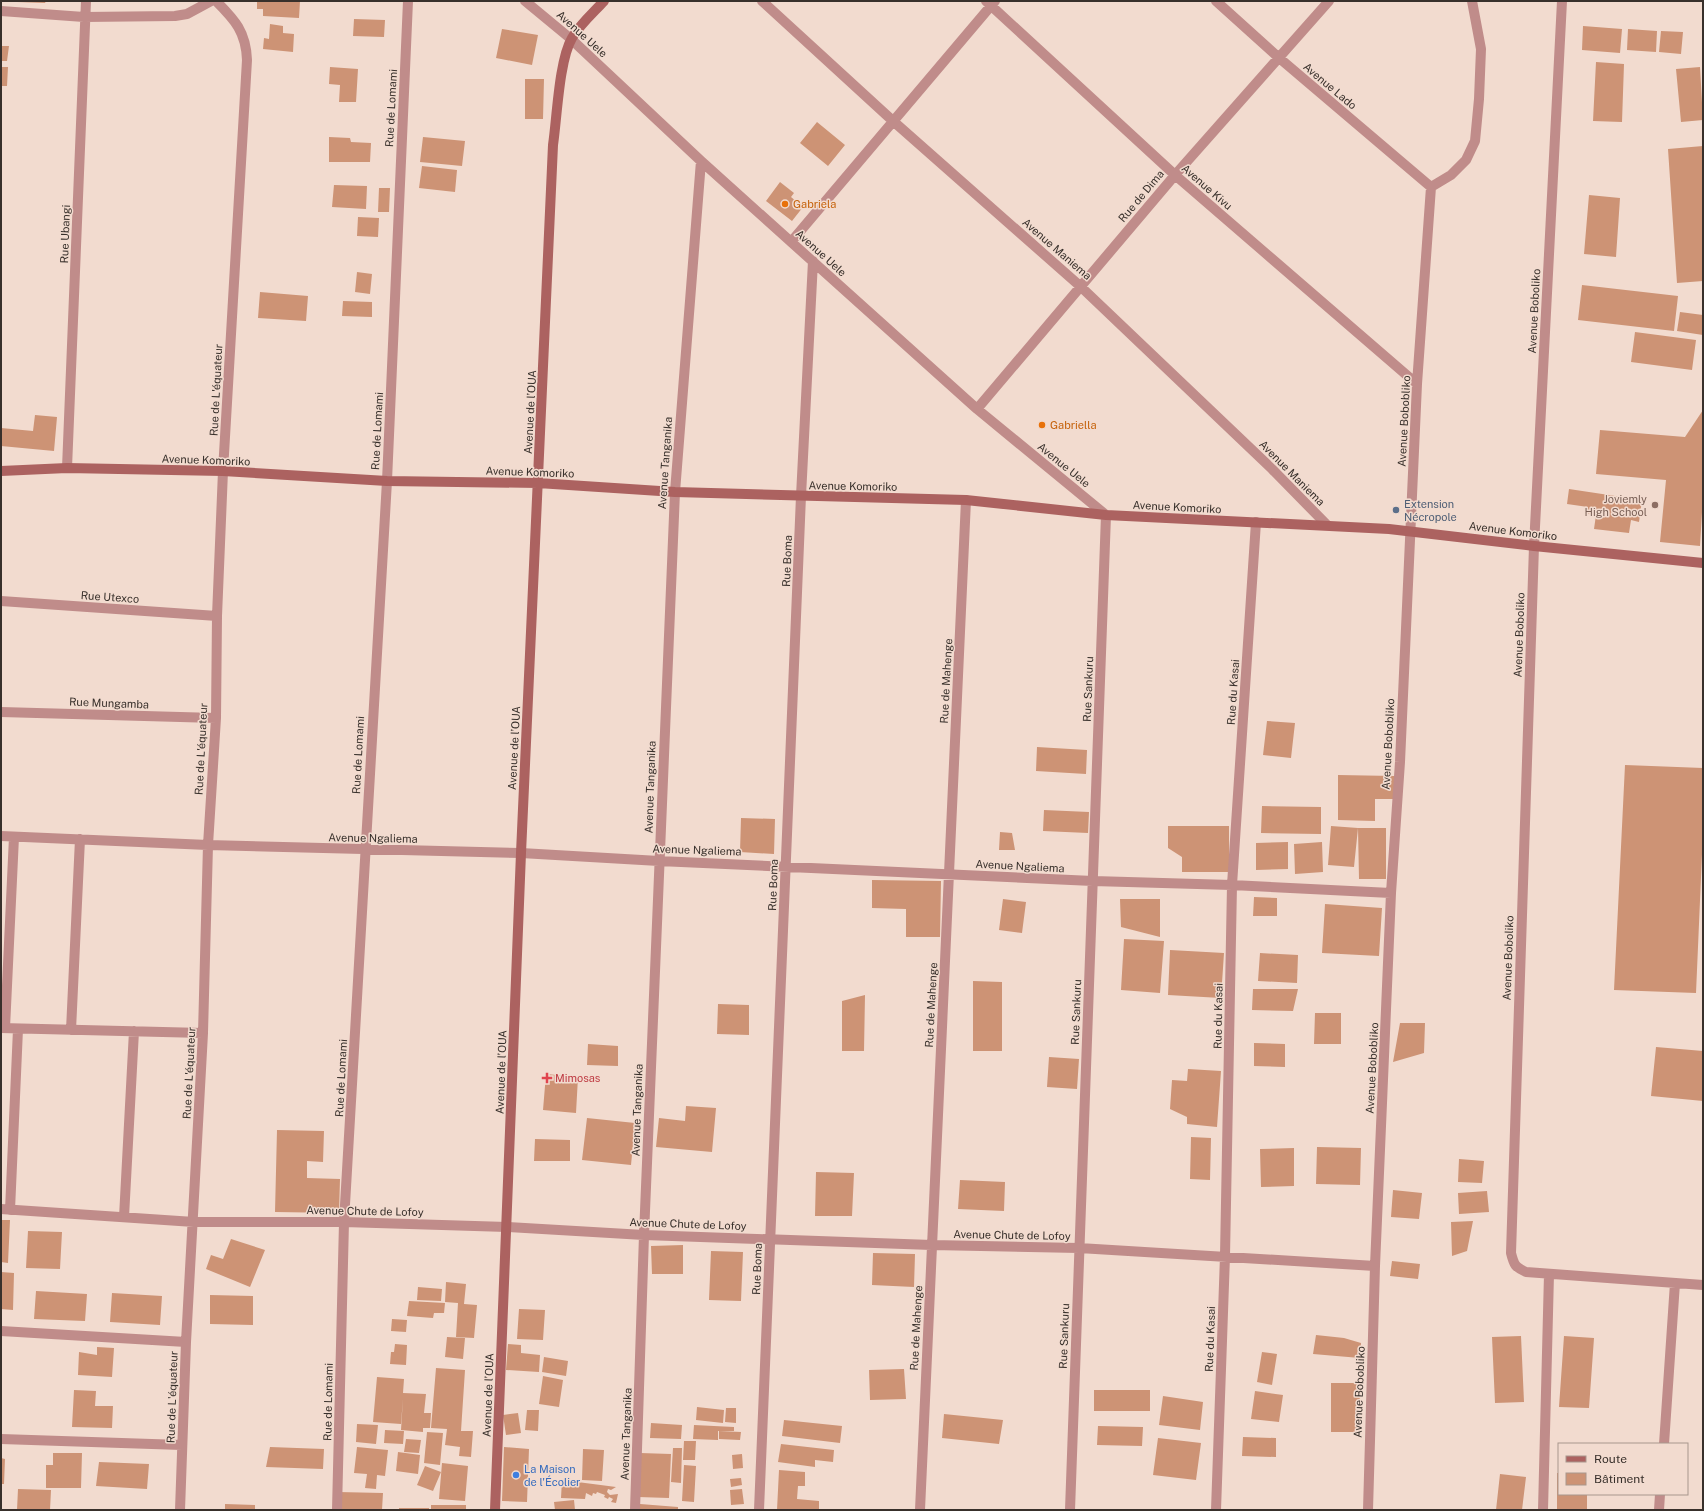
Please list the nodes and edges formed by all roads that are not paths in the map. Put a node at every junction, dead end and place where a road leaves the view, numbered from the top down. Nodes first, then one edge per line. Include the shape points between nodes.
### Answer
1 (86, 1) edge
2 (211, 1) edge
3 (216, 1) edge
4 (408, 1) edge
5 (525, 1) edge
6 (604, 1) edge
7 (762, 1) edge
8 (1216, 1) edge
9 (1328, 1) edge
10 (1472, 1) edge
11 (1562, 1) edge
12 (991, 3) edge
13 (1, 11) edge
14 (84, 17) junction
15 (571, 39) junction
16 (1278, 57) junction
17 (893, 121) junction
18 (701, 161) junction
19 (1175, 175) junction
20 (1431, 186) junction
21 (791, 242) junction
22 (813, 261) junction
23 (1080, 286) junction
24 (1417, 384) junction
25 (977, 410) junction
26 (66, 468) junction
27 (1, 471) edge
28 (223, 471) junction
29 (386, 481) junction
30 (538, 483) junction
31 (675, 492) junction
32 (801, 496) junction
33 (966, 500) junction
34 (1106, 516) junction
35 (1256, 522) junction
36 (1327, 525) junction
37 (1410, 531) junction
38 (1534, 546) junction
39 (1703, 563) edge
40 (1, 601) edge
41 (217, 616) junction
42 (1, 712) edge
43 (216, 718) junction
44 (1, 836) edge
45 (14, 837) junction
46 (80, 839) junction
47 (208, 845) junction
48 (365, 850) junction
49 (521, 853) junction
50 (659, 861) junction
51 (786, 866) junction
52 (949, 874) junction
53 (1093, 881) junction
54 (1232, 885) junction
55 (1391, 894) junction
56 (3, 1028) edge
57 (18, 1029) junction
58 (71, 1030) junction
59 (134, 1031) junction
60 (202, 1033) junction
61 (5, 1209) edge
62 (124, 1217) junction
63 (194, 1222) junction
64 (344, 1222) junction
65 (507, 1227) junction
66 (644, 1235) junction
67 (770, 1238) junction
68 (932, 1245) junction
69 (1079, 1248) junction
70 (1225, 1256) junction
71 (1375, 1266) junction
72 (1549, 1274) junction
73 (1675, 1283) junction
74 (1703, 1284) edge
75 (1, 1331) edge
76 (186, 1342) junction
77 (1, 1439) edge
78 (1664, 1443) edge
79 (182, 1446) junction
80 (1660, 1495) edge
81 (180, 1510) edge
82 (337, 1510) edge
83 (495, 1510) edge
84 (635, 1510) edge
85 (759, 1510) edge
86 (920, 1510) edge
87 (1070, 1510) edge
88 (1216, 1510) edge
89 (1368, 1510) edge
90 (1543, 1510) edge
91 (1659, 1510) edge

1 - 14 street, Rue Ubangi
2 - 14 street via 187,14 175,16
3 - 28 street, Rue de L'équateur via 235,20 247,47 248,60
4 - 29 street, Rue de Lomami
5 - 15 street, Avenue Uele
6 - 15 street, Avenue de l’OUA
7 - 17 street, Avenue Maniema
8 - 16 street, Avenue Lado
9 - 16 street, Rue de Dima
10 - 20 street via 1481,49 1480,99 1475,142 1466,160 1452,175
11 - 38 street, Avenue Boboliko
12 - 17 street
12 - 19 street, Avenue Kivu
13 - 14 street
14 - 26 street, Rue Ubangi
15 - 18 street, Avenue Uele
15 - 30 street, Avenue de l’OUA via 564,62 554,144
16 - 19 street, Rue de Dima
16 - 20 street, Avenue Lado
17 - 21 street
17 - 23 street, Avenue Maniema
18 - 21 street, Avenue Uele
18 - 31 street, Avenue Tanganika
19 - 23 street, Rue de Dima
19 - 24 street, Avenue Kivu
20 - 24 street, Avenue Bobobliko
21 - 22 street, Avenue Uele
22 - 25 street, Avenue Uele
22 - 32 street, Rue Boma
23 - 25 street, Rue de Dima
23 - 36 street, Avenue Maniema
24 - 37 street, Avenue Bobobliko
25 - 34 street, Avenue Uele
26 - 27 street, Avenue Komoriko
26 - 28 street, Avenue Komoriko
28 - 29 street, Avenue Komoriko
28 - 41 street, Rue de L'équateur
29 - 30 street, Avenue Komoriko
29 - 48 street, Rue de Lomami
30 - 31 street, Avenue Komoriko
30 - 49 street, Avenue de l’OUA
31 - 32 street, Avenue Komoriko
31 - 50 street, Avenue Tanganika
32 - 33 street, Avenue Komoriko
32 - 51 street, Rue Boma
33 - 34 street, Avenue Komoriko
33 - 52 street, Rue de Mahenge
34 - 35 street, Avenue Komoriko
34 - 53 street, Rue Sankuru
35 - 36 street, Avenue Komoriko
35 - 54 street, Rue du Kasai
36 - 37 street, Avenue Komoriko
37 - 38 street, Avenue Komoriko
37 - 55 street, Avenue Bobobliko via 1400,762
38 - 39 street, Avenue Komoriko
38 - 72 street, Avenue Boboliko via 1511,1253 1517,1268 1526,1272
40 - 41 street, Rue Utexco
41 - 43 street, Rue de L'équateur
42 - 43 street, Rue Mungamba
43 - 47 street, Rue de L'équateur
44 - 45 street, Avenue Ngaliema
45 - 46 street, Avenue Ngaliema
45 - 56 street
46 - 47 street, Avenue Ngaliema
46 - 58 street
47 - 48 street, Avenue Ngaliema
47 - 60 street, Rue de L'équateur
48 - 49 street, Avenue Ngaliema
48 - 64 street, Rue de Lomami
49 - 50 street, Avenue Ngaliema
49 - 65 street, Avenue de l’OUA
50 - 51 street, Avenue Ngaliema
50 - 66 street, Avenue Tanganika
51 - 52 street, Avenue Ngaliema
51 - 67 street, Rue Boma
52 - 53 street, Avenue Ngaliema
52 - 68 street, Rue de Mahenge
53 - 54 street, Avenue Ngaliema
53 - 69 street, Rue Sankuru
54 - 55 street, Avenue Ngaliema
54 - 70 street, Rue du Kasai
55 - 71 street, Avenue Bobobliko
56 - 57 street
57 - 58 street
57 - 61 street
58 - 59 street
59 - 60 street
59 - 62 street
60 - 63 street, Rue de L'équateur
61 - 62 street, Avenue Chute de Lofoy
62 - 63 street, Avenue Chute de Lofoy
63 - 64 street, Avenue Chute de Lofoy
63 - 76 street, Rue de L'équateur
64 - 65 street, Avenue Chute de Lofoy
64 - 82 street, Rue de Lomami
65 - 66 street, Avenue Chute de Lofoy
65 - 83 street, Avenue de l’OUA
66 - 67 street, Avenue Chute de Lofoy
66 - 84 street, Avenue Tanganika
67 - 68 street, Avenue Chute de Lofoy
67 - 85 street, Rue Boma
68 - 69 street, Avenue Chute de Lofoy
68 - 86 street, Rue de Mahenge
69 - 70 street, Avenue Chute de Lofoy
69 - 87 street, Rue Sankuru
70 - 71 street, Avenue Chute de Lofoy
70 - 88 street, Rue du Kasai
71 - 89 street, Avenue Bobobliko
72 - 73 street
72 - 90 street
73 - 74 street
73 - 78 street
75 - 76 street
76 - 79 street, Rue de L'équateur
77 - 79 street
79 - 81 street, Rue de L'équateur
80 - 91 street

